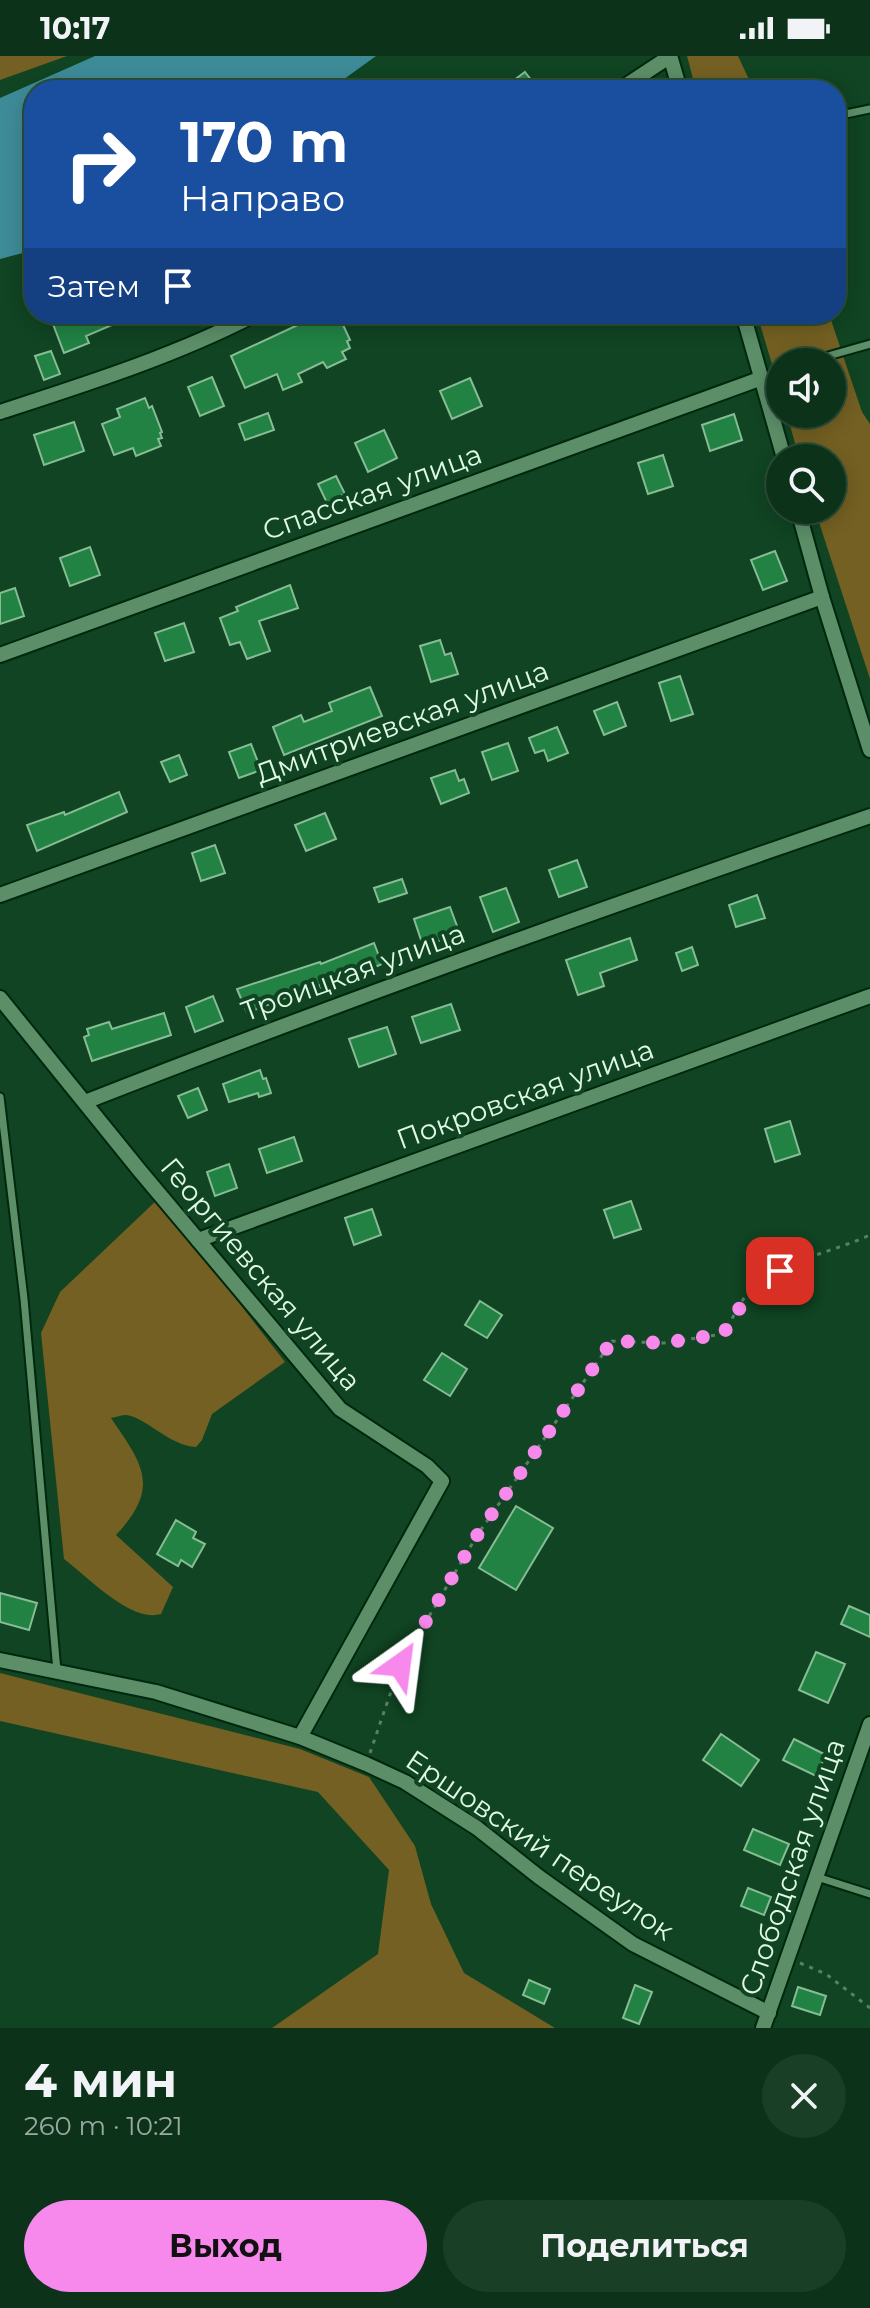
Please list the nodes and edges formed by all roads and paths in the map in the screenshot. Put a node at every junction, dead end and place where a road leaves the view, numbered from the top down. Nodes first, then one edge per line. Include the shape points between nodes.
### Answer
1 (634, 80) edge
2 (677, 80) edge
3 (870, 109) edge
4 (846, 114) edge
5 (237, 324) edge
6 (746, 324) edge
7 (870, 344) edge
8 (846, 351) edge
9 (766, 377) edge
10 (762, 378) junction
11 (0, 412) edge
12 (780, 444) edge
13 (802, 524) edge
14 (822, 597) junction
15 (0, 655) edge
16 (870, 750) edge
17 (870, 816) edge
18 (0, 895) edge
19 (870, 996) edge
20 (0, 998) edge
21 (0, 1097) edge
22 (85, 1102) junction
23 (870, 1235) edge
24 (198, 1240) junction
25 (0, 1660) edge
26 (57, 1672) junction
27 (870, 1724) edge
28 (300, 1737) junction
29 (366, 1764) junction
30 (817, 1877) junction
31 (870, 1894) edge
32 (789, 1958) junction
33 (870, 2008) edge
34 (769, 2013) junction
35 (763, 2028) edge

1 - 2 street via 671,59
3 - 4 lane
5 - 11 street
6 - 10 street
7 - 8 lane
9 - 10 lane
10 - 12 street
10 - 15 street, Спасская улица
13 - 14 street
14 - 16 street
14 - 18 street, Дмитриевская улица
17 - 22 street, Троицкая улица via 288,1022
19 - 24 street, Покровская улица
20 - 22 street, Георгиевская улица
21 - 26 lane
22 - 24 street, Георгиевская улица
23 - 29 path via 807,1257 770,1278 750,1292 723,1334 664,1343 612,1341 478,1534 400,1665
24 - 28 street, Георгиевская улица via 340,1409 442,1481
25 - 26 street, Ершовский переулок
26 - 28 street, Ершовский переулок via 156,1692
27 - 30 street, Слободская улица
28 - 29 street, Ершовский переулок
29 - 34 street, Ершовский переулок via 477,1828 633,1944
30 - 31 lane
30 - 32 street, Слободская улица
32 - 33 path via 826,1974
32 - 34 street, Слободская улица
34 - 35 street, Слободская улица

